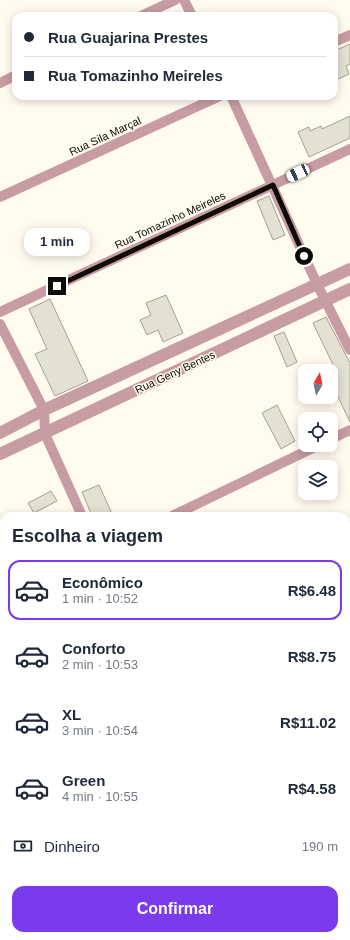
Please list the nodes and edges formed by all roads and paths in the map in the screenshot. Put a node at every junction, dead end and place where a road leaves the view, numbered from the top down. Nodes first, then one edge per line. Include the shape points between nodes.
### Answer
1 (175, 0) edge
2 (184, 0) edge
3 (150, 12) edge
4 (190, 12) edge
5 (350, 35) edge
6 (338, 40) edge
7 (12, 78) edge
8 (0, 83) edge
9 (211, 100) edge
10 (233, 100) edge
11 (350, 149) edge
12 (273, 185) junction
13 (0, 197) edge
14 (350, 269) edge
15 (317, 284) junction
16 (350, 289) edge
17 (325, 300) junction
18 (0, 312) edge
19 (0, 324) edge
20 (350, 350) edge
21 (44, 410) junction
22 (350, 430) edge
23 (0, 433) edge
24 (45, 434) junction
25 (338, 436) edge
26 (305, 452) edge
27 (0, 454) edge
28 (80, 512) edge
29 (180, 512) edge

1 - 3 street
2 - 4 street
5 - 6 street
7 - 8 street
9 - 13 street, Rua Sila Marçal
10 - 12 street
11 - 12 street, Rua Tomazinho Meireles
12 - 15 street
12 - 18 street, Rua Tomazinho Meireles
14 - 15 street, Rua Geny Bentes
15 - 17 street
15 - 21 street, Rua Geny Bentes
16 - 17 street, Rua Geny Bentes
17 - 20 street
17 - 24 street, Rua Geny Bentes
19 - 21 street
21 - 23 street, Rua Geny Bentes
21 - 24 street
22 - 25 street
24 - 27 street, Rua Geny Bentes
24 - 28 street
26 - 29 street

